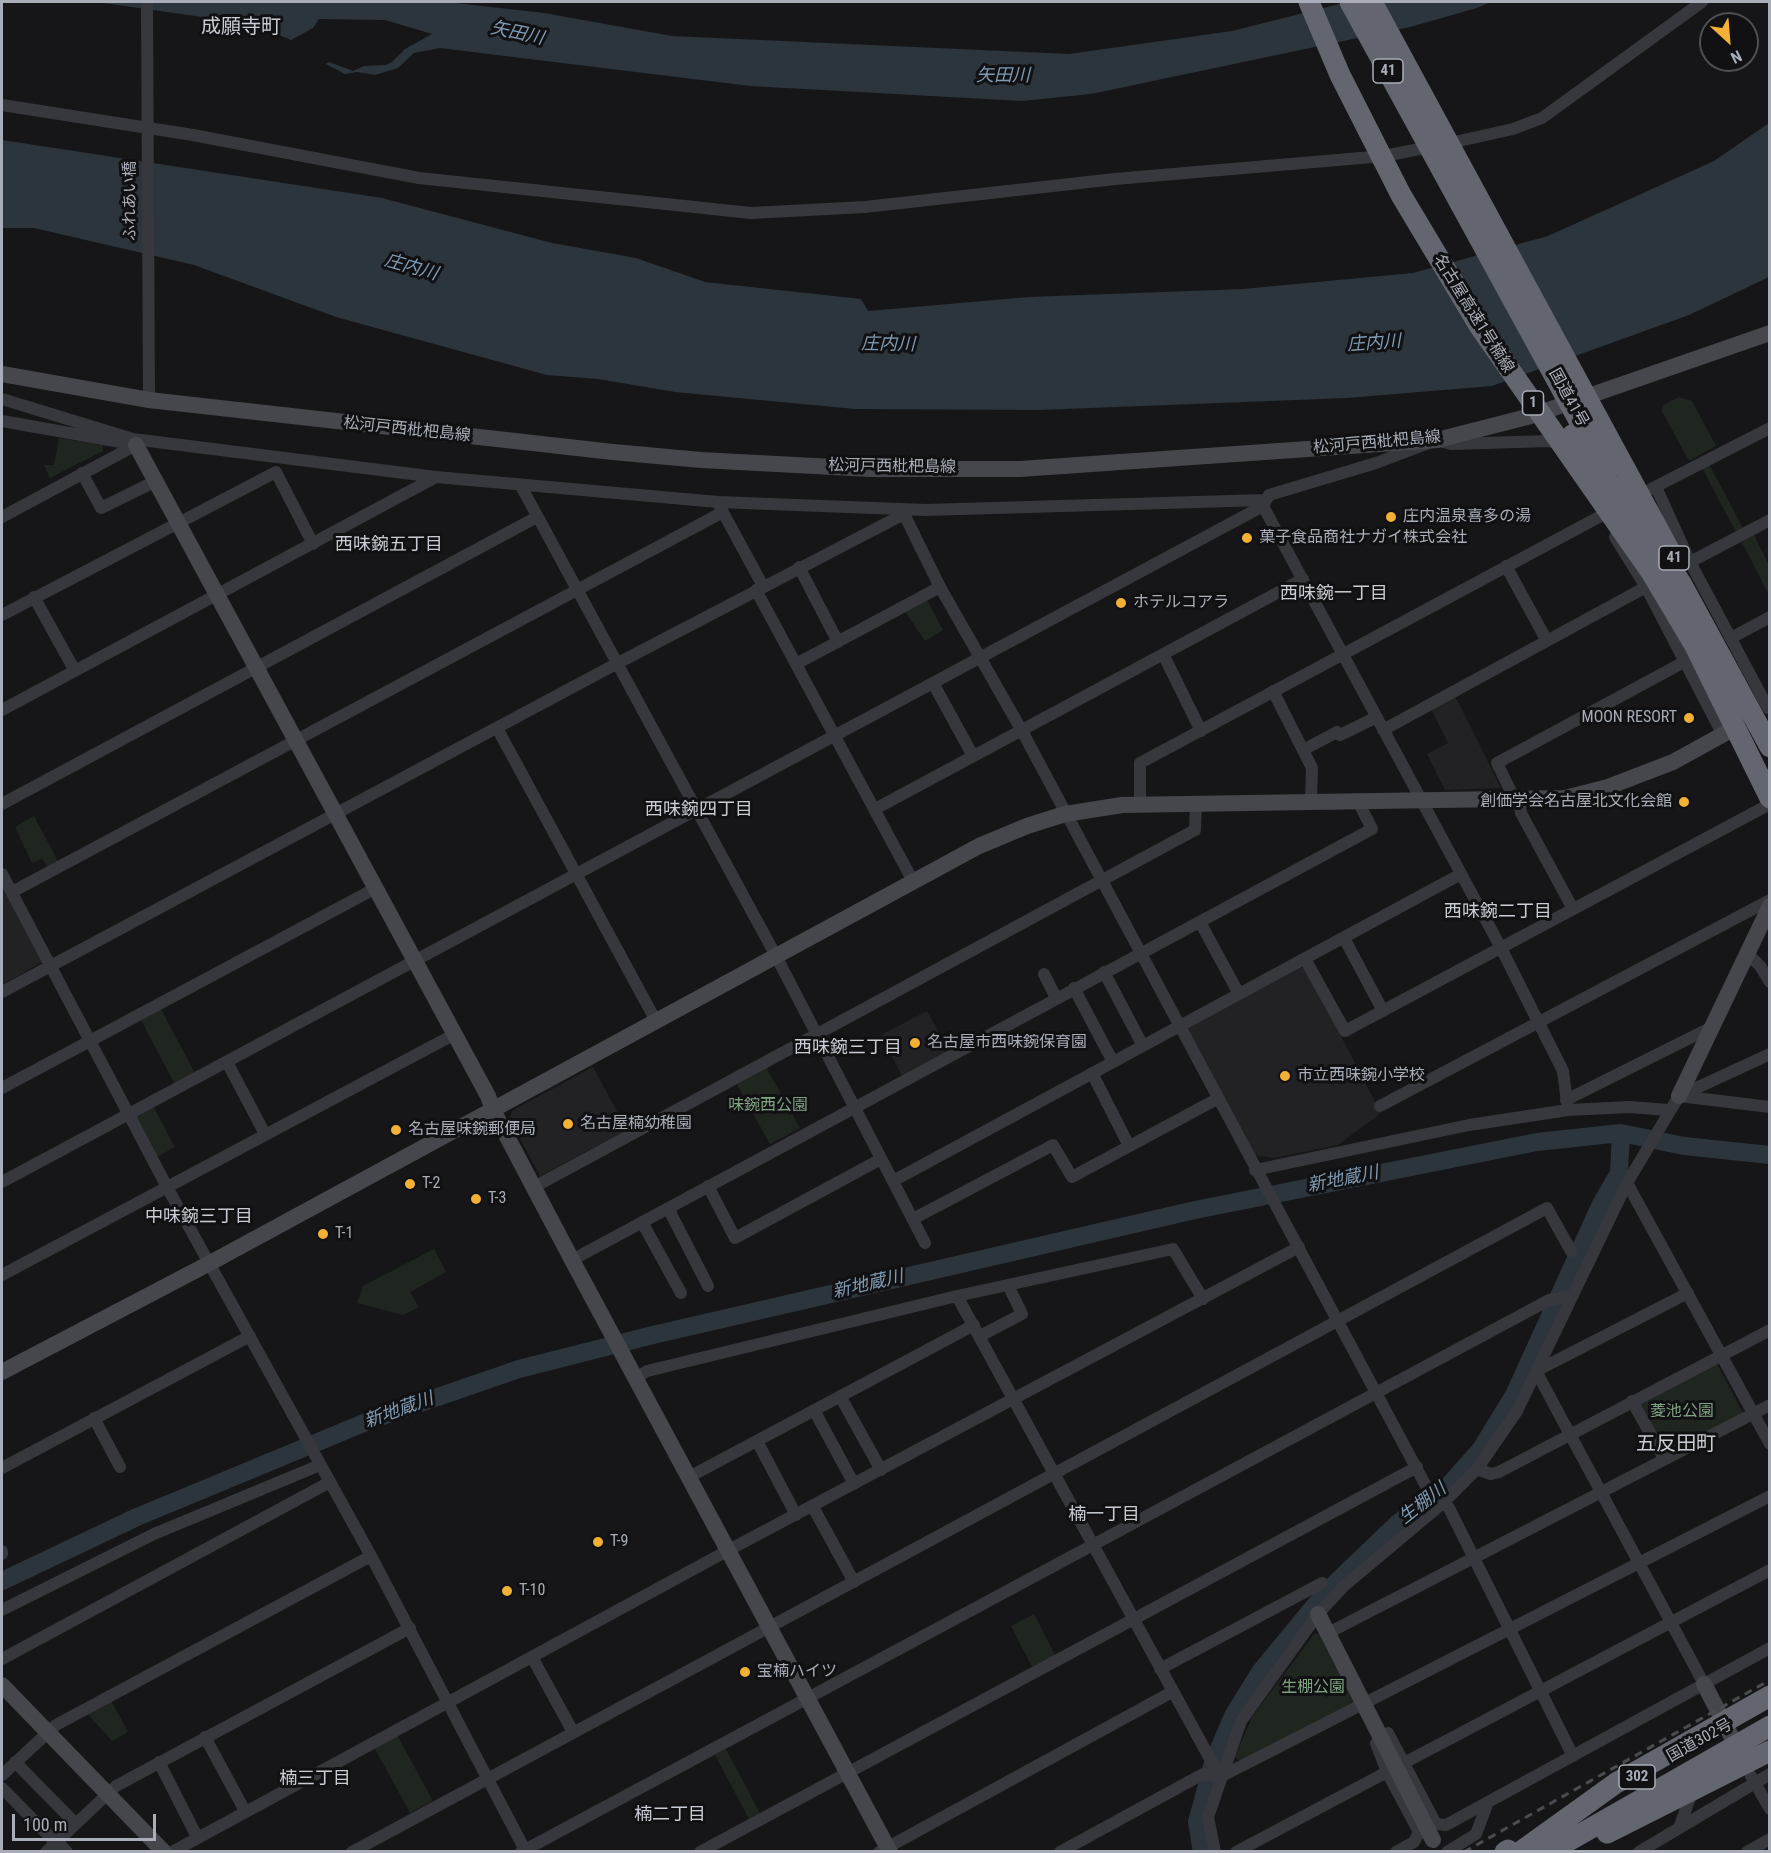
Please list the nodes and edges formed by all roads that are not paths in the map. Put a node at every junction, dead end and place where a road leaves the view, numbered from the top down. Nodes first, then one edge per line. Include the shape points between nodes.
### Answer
1 (147, 2) edge
2 (1309, 2) edge
3 (1318, 2) edge
4 (1350, 2) edge
5 (1372, 2) edge
6 (1701, 2) edge
7 (2, 105) edge
8 (147, 129) junction
9 (1435, 147) junction
10 (1770, 333) edge
11 (2, 374) edge
12 (1575, 393) junction
13 (2, 399) edge
14 (149, 400) junction
15 (2, 421) edge
16 (1770, 428) edge
17 (1437, 440) junction
18 (134, 442) junction
19 (82, 472) junction
20 (436, 477) junction
21 (156, 481) junction
22 (521, 486) junction
23 (1621, 497) junction
24 (1264, 503) junction
25 (720, 507) junction
26 (902, 512) junction
27 (1602, 515) junction
28 (2, 517) edge
29 (537, 517) junction
30 (1770, 520) edge
31 (178, 523) junction
32 (313, 544) junction
33 (1690, 562) junction
34 (799, 567) junction
35 (1506, 567) junction
36 (1303, 579) junction
37 (940, 587) junction
38 (1646, 587) junction
39 (760, 588) junction
40 (577, 590) junction
41 (217, 595) junction
42 (34, 597) junction
43 (2, 615) edge
44 (1770, 617) edge
45 (1731, 638) junction
46 (1547, 641) junction
47 (838, 642) junction
48 (1343, 653) junction
49 (1163, 654) junction
50 (979, 658) junction
51 (1684, 662) junction
52 (616, 664) junction
53 (796, 664) junction
54 (257, 667) junction
55 (75, 671) junction
56 (933, 682) junction
57 (1273, 691) junction
58 (1766, 709) edge
59 (2, 710) edge
60 (1377, 717) junction
61 (497, 728) junction
62 (1383, 730) junction
63 (1022, 731) junction
64 (1201, 731) junction
65 (1770, 731) edge
66 (1727, 733) junction
67 (834, 735) junction
68 (296, 741) junction
69 (1770, 747) edge
70 (1303, 750) junction
71 (973, 756) junction
72 (1770, 772) edge
73 (1517, 800) junction
74 (1311, 801) junction
75 (1358, 801) junction
76 (1770, 801) edge
77 (1422, 802) junction
78 (1196, 803) junction
79 (2, 804) edge
80 (1140, 805) junction
81 (697, 809) junction
82 (874, 809) junction
83 (336, 814) junction
84 (1065, 814) junction
85 (576, 873) junction
86 (2, 874) edge
87 (1461, 874) junction
88 (1101, 880) junction
89 (914, 883) junction
90 (376, 888) junction
91 (12, 892) junction
92 (1770, 900) edge
93 (1770, 906) edge
94 (1574, 909) junction
95 (1200, 922) junction
96 (1344, 938) junction
97 (1502, 948) junction
98 (1746, 952) junction
99 (1140, 954) junction
100 (776, 956) junction
101 (1305, 959) junction
102 (414, 960) junction
103 (51, 966) junction
104 (1104, 972) junction
105 (1044, 974) dead end
106 (1770, 982) edge
107 (1074, 988) junction
108 (2, 992) edge
109 (1239, 994) junction
110 (1056, 998) junction
111 (1383, 1011) junction
112 (656, 1022) junction
113 (1539, 1023) junction
114 (1179, 1026) junction
115 (1710, 1028) junction
116 (816, 1033) junction
117 (455, 1034) junction
118 (90, 1040) junction
119 (1143, 1046) junction
120 (1770, 1054) edge
121 (228, 1062) junction
122 (1113, 1062) junction
123 (1092, 1073) junction
124 (2, 1088) edge
125 (1679, 1096) junction
126 (1217, 1099) junction
127 (1567, 1105) junction
128 (855, 1106) junction
129 (1380, 1106) dead end
130 (1770, 1107) edge
131 (493, 1110) junction
132 (1668, 1110) junction
133 (129, 1114) junction
134 (265, 1134) junction
135 (1129, 1146) junction
136 (881, 1159) junction
137 (1255, 1170) junction
138 (893, 1181) junction
139 (2, 1182) edge
140 (1627, 1183) junction
141 (167, 1186) junction
142 (708, 1186) junction
143 (534, 1187) junction
144 (668, 1208) junction
145 (913, 1219) junction
146 (642, 1222) junction
147 (925, 1243) dead end
148 (1299, 1247) junction
149 (1571, 1251) dead end
150 (208, 1258) junction
151 (572, 1260) junction
152 (2, 1275) edge
153 (1008, 1285) junction
154 (708, 1286) dead end
155 (681, 1293) dead end
156 (1688, 1293) junction
157 (957, 1296) junction
158 (1568, 1296) junction
159 (1203, 1299) junction
160 (1338, 1321) junction
161 (977, 1330) junction
162 (1770, 1330) edge
163 (250, 1336) junction
164 (1722, 1354) junction
165 (633, 1371) junction
166 (1536, 1371) junction
167 (2, 1372) edge
168 (1376, 1392) junction
169 (840, 1396) junction
170 (1013, 1400) junction
171 (1632, 1401) junction
172 (1770, 1404) edge
173 (814, 1410) junction
174 (1754, 1412) junction
175 (94, 1418) junction
176 (1572, 1434) junction
177 (757, 1441) junction
178 (1770, 1444) edge
179 (1664, 1458) junction
180 (320, 1465) junction
181 (120, 1467) dead end
182 (1417, 1467) junction
183 (2, 1468) edge
184 (1477, 1469) junction
185 (881, 1470) junction
186 (1053, 1473) junction
187 (689, 1477) junction
188 (330, 1482) junction
189 (854, 1484) junction
190 (1602, 1490) junction
191 (1770, 1496) edge
192 (1437, 1498) junction
193 (813, 1507) junction
194 (796, 1515) junction
195 (1092, 1545) junction
196 (727, 1551) junction
197 (371, 1556) junction
198 (1475, 1556) junction
199 (1639, 1562) junction
200 (1770, 1569) edge
201 (854, 1582) junction
202 (1322, 1582) dead end
203 (2, 1610) edge
204 (1318, 1614) junction
205 (1133, 1620) junction
206 (1671, 1621) junction
207 (771, 1626) junction
208 (410, 1628) junction
209 (1511, 1629) junction
210 (1328, 1633) junction
211 (1770, 1648) edge
212 (532, 1657) junction
213 (2, 1659) edge
214 (1160, 1668) junction
215 (1704, 1684) junction
216 (2, 1685) edge
217 (1542, 1690) junction
218 (1172, 1692) junction
219 (1770, 1696) edge
220 (807, 1699) junction
221 (447, 1701) junction
222 (1770, 1702) edge
223 (1366, 1706) junction
224 (1770, 1712) edge
225 (1770, 1726) edge
226 (1726, 1727) junction
227 (1377, 1729) junction
228 (47, 1731) junction
229 (573, 1732) junction
230 (205, 1737) junction
231 (1770, 1740) edge
232 (1770, 1751) edge
233 (1573, 1756) junction
234 (1741, 1756) junction
235 (15, 1762) junction
236 (159, 1762) junction
237 (1404, 1763) junction
238 (1213, 1772) junction
239 (1387, 1772) junction
240 (846, 1773) junction
241 (1770, 1774) edge
242 (2, 1775) edge
243 (486, 1777) junction
244 (1697, 1780) junction
245 (1755, 1783) junction
246 (2, 1788) edge
247 (106, 1792) junction
248 (1488, 1802) junction
249 (1770, 1809) edge
250 (244, 1811) junction
251 (75, 1823) junction
252 (1679, 1828) junction
253 (197, 1837) junction
254 (1433, 1839) dead end
255 (1770, 1839) edge
256 (53, 1845) edge
257 (886, 1850) edge
258 (67, 1851) edge
259 (164, 1851) edge
260 (171, 1851) edge
261 (352, 1851) edge
262 (524, 1851) edge
263 (700, 1851) edge
264 (1060, 1851) edge
265 (1215, 1851) edge
266 (1236, 1851) edge
267 (1396, 1851) edge
268 (1447, 1851) edge
269 (1512, 1851) edge
270 (1549, 1851) edge
271 (1567, 1851) edge
272 (1639, 1851) edge
273 (1747, 1851) edge

1 - 8 street, ふれあい橋
2 - 76 highway, 名古屋高速1号楠線 / 1, bridge via 1340,75 1412,213 1485,335 1651,572 1700,655
3 - 23 highway, 名古屋高速1号楠線 / 1, bridge via 1380,132 1454,264 1518,364
4 - 9 highway, 国道41号 / 41
5 - 9 highway, 国道41号 / 41
6 - 9 street via 1542,118 1513,129
7 - 8 street
8 - 9 street via 419,178 751,213 865,207 1115,179 1384,156
8 - 14 street, ふれあい橋
9 - 12 highway, 国道41号 / 41
10 - 12 street, 松河戸西枇杷島線
11 - 14 street, 松河戸西枇杷島線
12 - 17 street, 松河戸西枇杷島線
12 - 58 highway, 国道41号 / 41
12 - 66 highway, 国道41号 / 41 via 1655,586
13 - 18 street
14 - 17 street, 松河戸西枇杷島線 via 613,452 871,469 1020,469
15 - 18 street
16 - 33 street via 1651,489
17 - 24 street via 1269,495
17 - 27 street via 1451,444 1577,444 1615,508
18 - 19 street
18 - 20 street
18 - 21 street
19 - 21 street via 101,508
19 - 28 street
20 - 22 street
20 - 32 street
21 - 31 street
22 - 25 street
22 - 29 street
23 - 69 highway, 名古屋高速1号楠線 / 1, bridge via 1681,583
23 - 72 highway, bridge via 1628,517 1665,577
24 - 26 street
24 - 36 street
24 - 50 street
25 - 26 street
25 - 39 street
25 - 40 street
26 - 34 street
26 - 37 street
27 - 35 street
27 - 38 street
29 - 40 street
29 - 54 street
30 - 33 street
31 - 32 street via 276,472
31 - 41 street
31 - 42 street
32 - 41 street
33 - 45 street
34 - 39 street
34 - 47 street
35 - 46 street
35 - 48 street
36 - 48 street
36 - 49 street
37 - 47 street
37 - 50 street
38 - 46 street
38 - 51 street
39 - 52 street
39 - 53 street
40 - 52 street
40 - 68 street
41 - 54 street
41 - 55 street
42 - 43 street
42 - 55 street
44 - 45 street
45 - 58 street
46 - 62 street
47 - 53 street
48 - 57 street
48 - 60 street
49 - 63 street
49 - 64 street
50 - 56 street
50 - 63 street
51 - 66 street
51 - 73 street via 1497,763
52 - 61 street
52 - 81 street
53 - 67 street
54 - 68 street
54 - 79 street
55 - 59 street
56 - 67 street
56 - 71 street
57 - 64 street
57 - 70 street
58 - 65 highway, 国道41号 / 41
58 - 66 street
60 - 62 street
60 - 70 street
61 - 83 street
61 - 85 street
62 - 77 street
63 - 71 street
63 - 84 street
64 - 80 street via 1140,763
66 - 73 street via 1673,762 1608,787 1565,798
66 - 76 highway, 国道41号 / 41
67 - 81 street
67 - 82 street
68 - 83 street
68 - 91 street
70 - 74 street via 1312,768
71 - 82 street
73 - 77 street
73 - 94 street
74 - 75 street
74 - 78 street
75 - 77 street
75 - 95 street via 1372,829
76 - 94 street
77 - 87 street
78 - 80 street
78 - 88 street via 1194,830
80 - 84 street
81 - 85 street
81 - 100 street
82 - 89 street
83 - 90 street
83 - 103 street
84 - 88 street
84 - 89 street via 1003,835
85 - 102 street
85 - 112 street
86 - 91 street
87 - 96 street
87 - 97 street
88 - 99 street
88 - 116 street
89 - 100 street
90 - 102 street
90 - 118 street
91 - 103 street
92 - 113 street
93 - 98 street
94 - 97 street
95 - 99 street
95 - 109 street
96 - 101 street
96 - 111 street
97 - 111 street
97 - 113 street
98 - 106 street
98 - 115 street
99 - 104 street
99 - 114 street
100 - 112 street
100 - 116 street
101 - 109 street
101 - 111 street via 1344,1031
102 - 117 street
102 - 121 street
103 - 108 street
103 - 118 street
104 - 107 street
104 - 119 street
105 - 110 street
107 - 110 street
107 - 122 street
109 - 114 street
110 - 128 street
112 - 131 street
113 - 127 street via 1563,1071
113 - 129 street
114 - 119 street
114 - 126 street
115 - 125 street
115 - 127 street
116 - 128 street
116 - 143 street
117 - 131 street
117 - 134 street
118 - 124 street
118 - 133 street
119 - 122 street
120 - 125 street
121 - 133 street
121 - 134 street
122 - 123 street
123 - 135 street
123 - 138 street
125 - 130 street
125 - 132 street
126 - 135 street
126 - 137 street
127 - 132 street
127 - 137 street
128 - 136 street
128 - 142 street
131 - 143 street
131 - 150 street
132 - 140 street
133 - 139 street
133 - 141 street
134 - 141 street
135 - 145 street via 1072,1177 1053,1145
136 - 138 street
136 - 142 street via 735,1238
137 - 148 street
138 - 145 street
140 - 156 street
140 - 158 street
141 - 150 street
141 - 152 street
142 - 144 street
143 - 151 street
144 - 146 street
144 - 154 street
145 - 147 street
146 - 151 street
146 - 155 street
148 - 159 street
148 - 160 street
149 - 160 street via 1548,1208
150 - 163 street
150 - 167 street
151 - 165 street
153 - 157 street
153 - 159 street via 1173,1249
153 - 161 street via 1022,1314
156 - 164 street
156 - 166 street
157 - 161 street
157 - 165 street via 647,1371
158 - 166 street
158 - 168 street via 1549,1300
159 - 170 street
160 - 168 street
160 - 186 street
161 - 169 street
161 - 170 street
162 - 164 street
163 - 175 street
163 - 180 street
164 - 171 street
164 - 174 street
165 - 187 street
166 - 176 street
166 - 184 street via 1517,1411
168 - 182 street
168 - 195 street
169 - 173 street
169 - 185 street
170 - 185 street
170 - 186 street
171 - 176 street
171 - 179 street
172 - 174 street
173 - 177 street
173 - 189 street
174 - 178 street
174 - 179 street
175 - 181 street
175 - 183 street
176 - 184 street via 1499,1472 1491,1474
176 - 190 street
177 - 187 street
177 - 194 street
179 - 190 street
180 - 188 street
180 - 203 street via 154,1534
182 - 192 street
182 - 205 street
184 - 192 street
185 - 189 street
186 - 195 street
186 - 201 street
187 - 196 street
188 - 197 street
188 - 213 street
189 - 193 street
190 - 198 street
190 - 199 street
191 - 199 street
192 - 198 street via 1449,1508
192 - 204 street
193 - 194 street
193 - 201 street
194 - 196 street
195 - 205 street
195 - 220 street
196 - 207 street
196 - 212 street
197 - 208 street
197 - 228 street
198 - 209 street
198 - 210 street
199 - 206 street
199 - 209 street
200 - 206 street
201 - 207 street
202 - 214 street
204 - 210 street
204 - 238 street via 1241,1720
205 - 214 street
205 - 240 street
206 - 215 street
206 - 217 street
207 - 220 street
207 - 229 street
208 - 221 street
208 - 230 street
209 - 217 street
209 - 223 street
210 - 223 street
211 - 215 street
212 - 221 street
212 - 229 street
214 - 218 street
215 - 226 street
215 - 233 street
216 - 228 street
217 - 233 street
217 - 237 street
218 - 238 street
218 - 257 street
219 - 269 highway, bridge via 1616,1783
220 - 240 street
220 - 262 street
221 - 243 street
221 - 250 street
222 - 226 highway, 国道302号 / 302
223 - 227 street
223 - 237 street via 1382,1722
223 - 238 street
224 - 269 highway, bridge
225 - 270 highway, bridge
226 - 234 street
226 - 269 highway, 国道302号 / 302
227 - 239 street via 1375,1740
227 - 254 street
228 - 235 street
228 - 247 street
229 - 243 street
230 - 236 street
230 - 250 street
231 - 234 highway, 国道302号 / 302
232 - 271 highway, bridge
233 - 248 street
234 - 244 highway, 国道302号 / 302
234 - 245 street
235 - 242 street
235 - 251 street
236 - 247 street
236 - 253 street
237 - 248 street via 1436,1824 1446,1825
238 - 264 street
238 - 265 street via 1208,1816
239 - 266 street
239 - 267 street via 1419,1832 1414,1842
240 - 257 street
240 - 263 street
241 - 245 street
243 - 261 street
243 - 262 street
244 - 252 street
244 - 271 highway, 国道302号 / 302
245 - 249 street
245 - 252 street
246 - 256 street
247 - 251 street
247 - 259 street
248 - 268 street via 1476,1834
250 - 253 street
251 - 256 street
252 - 272 street
253 - 260 street
255 - 273 street
256 - 258 street

